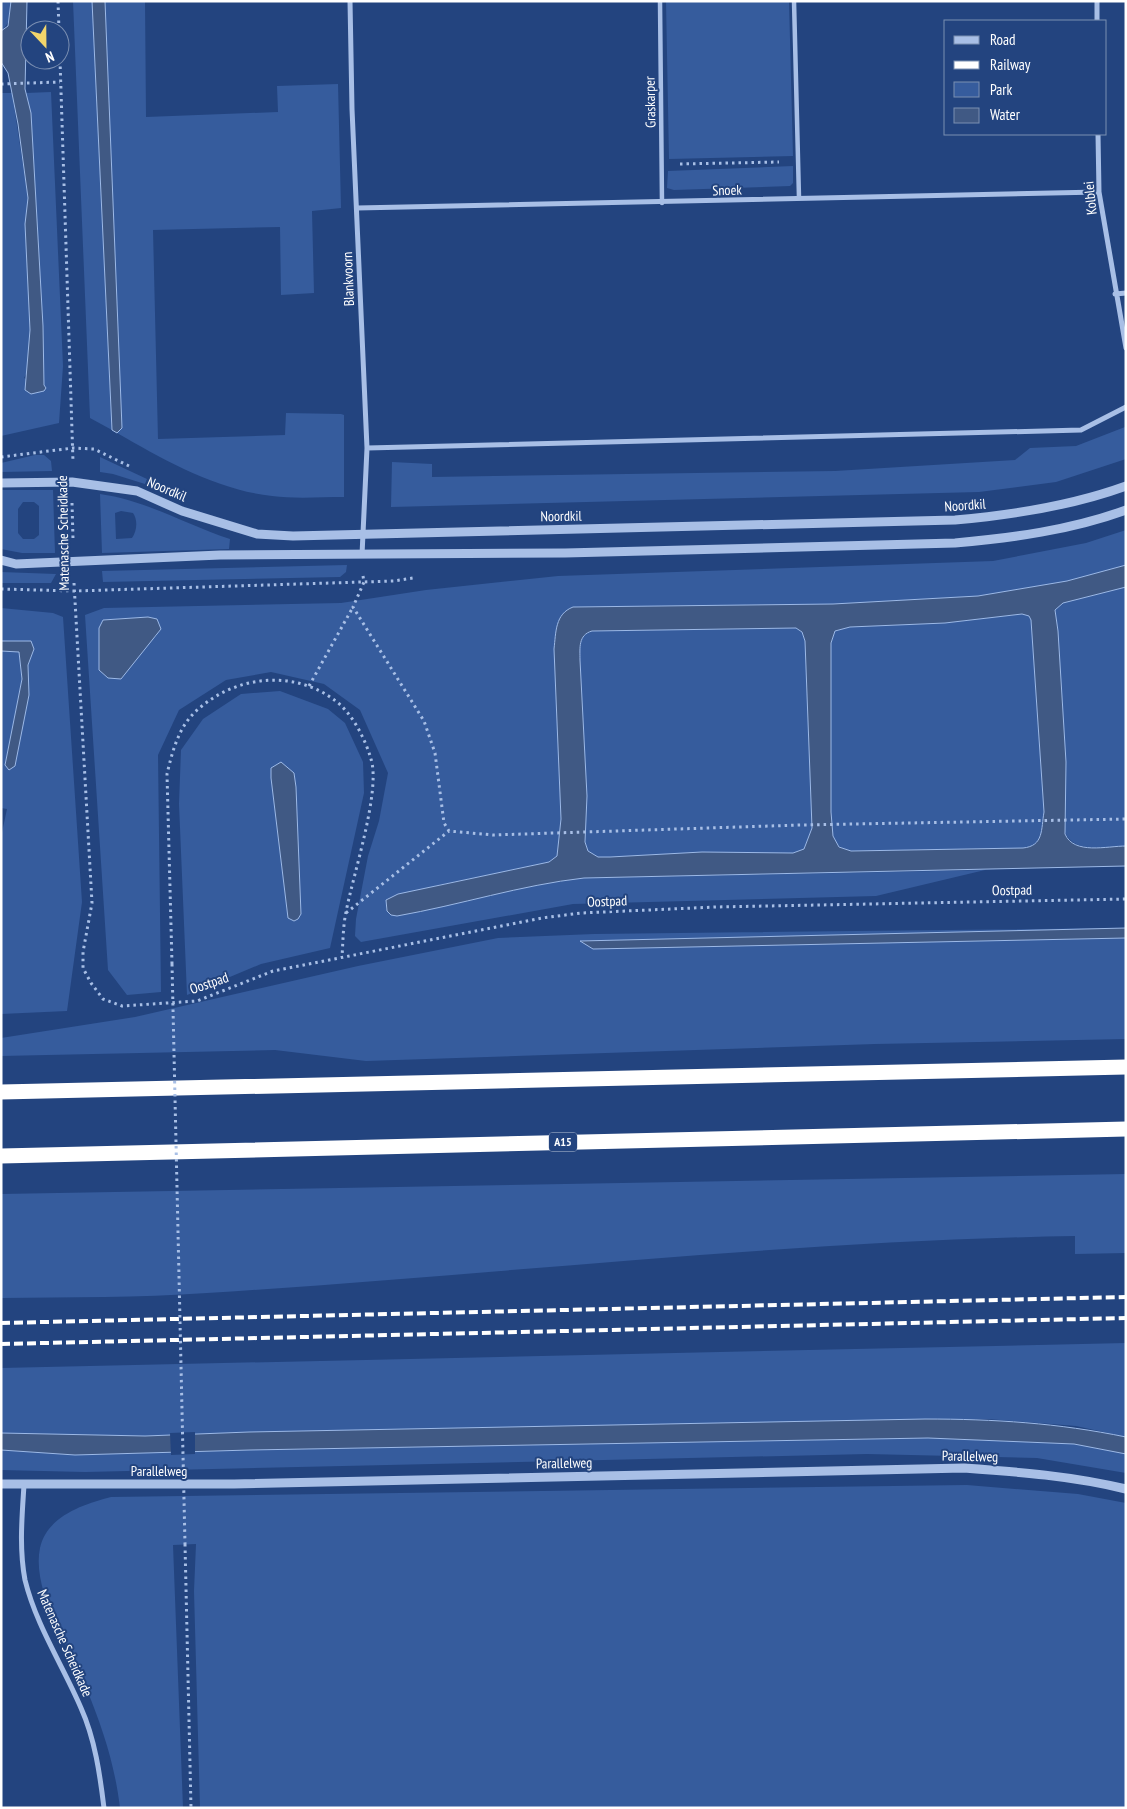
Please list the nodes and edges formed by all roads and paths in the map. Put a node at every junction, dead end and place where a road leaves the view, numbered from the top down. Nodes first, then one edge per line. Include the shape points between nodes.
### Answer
1 (58, 1) edge
2 (350, 1) edge
3 (660, 1) edge
4 (794, 1) edge
5 (1097, 1) edge
6 (59, 20) edge
7 (1097, 20) edge
8 (60, 70) edge
9 (60, 82) junction
10 (2, 84) edge
11 (1098, 135) edge
12 (797, 161) junction
13 (662, 165) junction
14 (1099, 192) junction
15 (799, 198) junction
16 (662, 203) junction
17 (357, 208) junction
18 (1126, 293) edge
19 (1115, 294) junction
20 (1126, 348) edge
21 (1126, 407) edge
22 (367, 448) junction
23 (72, 482) junction
24 (1, 483) edge
25 (1126, 486) edge
26 (1126, 510) edge
27 (363, 534) junction
28 (362, 555) junction
29 (1, 560) edge
30 (73, 561) junction
31 (1, 589) edge
32 (75, 591) junction
33 (353, 607) junction
34 (309, 686) junction
35 (1126, 820) edge
36 (449, 831) junction
37 (1126, 899) edge
38 (345, 914) junction
39 (342, 957) junction
40 (103, 999) joint
41 (1126, 1067) edge
42 (1, 1092) edge
43 (1126, 1130) edge
44 (1, 1156) edge
45 (1, 1484) edge
46 (24, 1485) junction
47 (1126, 1489) edge
48 (104, 1808) edge
49 (191, 1808) edge

1 - 6 path
2 - 17 street, Blankvoorn
3 - 13 street, Graskarper
4 - 12 street
5 - 7 street
8 - 9 path, Matenasche Scheidkade
9 - 10 path
9 - 23 path, Matenasche Scheidkade
11 - 14 street, Kolblei
12 - 13 path
12 - 15 street
13 - 16 street, Graskarper
14 - 15 street, Snoek
14 - 19 street, Kolblei
15 - 16 street, Snoek
16 - 17 street, Snoek
17 - 22 street, Blankvoorn
18 - 19 street
19 - 20 street, Kolblei
21 - 22 street via 1081,430
22 - 27 street, Blankvoorn
23 - 24 street, Noordkil
23 - 27 street, Noordkil via 137,491 182,511 256,534
23 - 30 path, Matenasche Scheidkade
25 - 27 street, Noordkil via 1059,505 1001,516 955,520
26 - 28 street via 1059,528 955,543
27 - 28 street, Blankvoorn
28 - 30 street via 220,555
29 - 30 street via 16,564
30 - 32 path, Matenasche Scheidkade
31 - 32 path
32 - 33 path via 364,582
32 - 40 path, Matenasche Scheidkade via 92,903 83,968
33 - 34 path
33 - 36 path via 424,721 435,753 444,823
34 - 38 path via 334,699 353,720 372,760 374,788
34 - 49 path, bridge via 271,679 242,683 214,697 193,714 173,746 167,774
35 - 36 path via 800,825 493,835
36 - 38 path
37 - 39 path, Oostpad via 716,907 581,913
38 - 39 path
39 - 40 path, Oostpad via 273,970 197,1001 122,1006
41 - 42 highway
43 - 44 highway, A15
45 - 46 street, Parallelweg
46 - 47 street, Parallelweg via 234,1484 964,1468 1085,1479
46 - 48 street, Matenasche Scheidkade via 21,1530 25,1579 82,1710 100,1770

